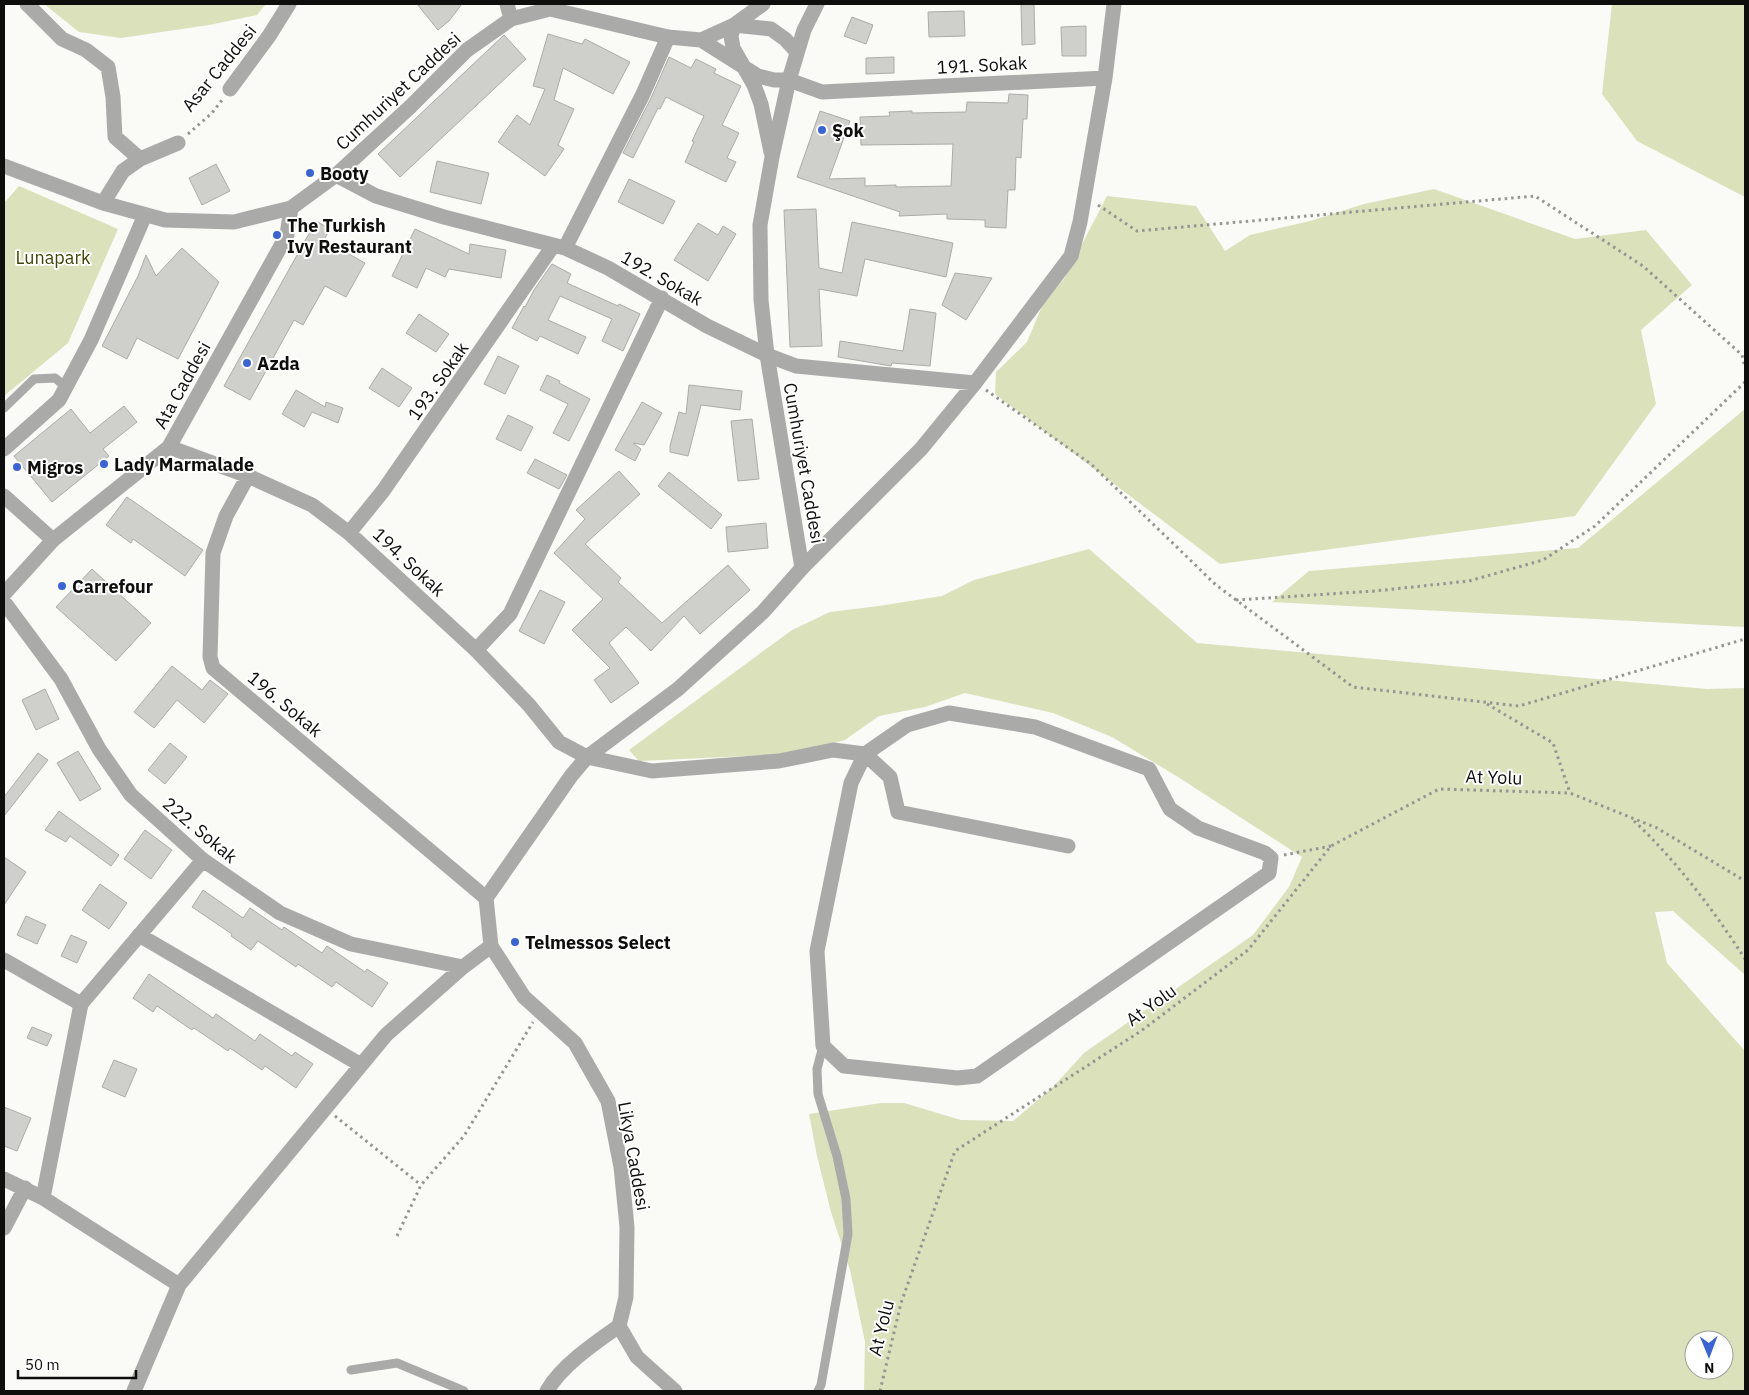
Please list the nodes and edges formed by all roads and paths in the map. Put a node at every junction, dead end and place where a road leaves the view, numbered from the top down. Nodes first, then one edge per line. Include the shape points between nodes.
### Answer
1 (27, 4) edge
2 (289, 4) edge
3 (507, 4) edge
4 (763, 4) edge
5 (817, 4) edge
6 (1114, 4) edge
7 (511, 19) junction
8 (734, 25) junction
9 (668, 37) junction
10 (701, 40) junction
11 (797, 52) junction
12 (743, 66) junction
13 (1105, 78) junction
14 (789, 80) junction
15 (230, 89) joint
16 (178, 143) joint
17 (772, 157) junction
18 (140, 159) junction
19 (4, 166) edge
20 (336, 175) junction
21 (1084, 196) junction
22 (103, 203) junction
23 (291, 208) junction
24 (145, 215) junction
25 (559, 247) junction
26 (662, 298) junction
27 (766, 355) junction
28 (1745, 368) edge
29 (1745, 382) edge
30 (975, 383) junction
31 (66, 387) junction
32 (4, 408) edge
33 (169, 447) junction
34 (4, 449) edge
35 (248, 476) junction
36 (4, 496) edge
37 (349, 533) junction
38 (53, 540) junction
39 (802, 568) junction
40 (4, 594) edge
41 (1236, 600) junction
42 (4, 602) edge
43 (1745, 638) edge
44 (476, 650) junction
45 (1485, 702) junction
46 (865, 754) junction
47 (586, 757) junction
48 (1570, 794) junction
49 (1632, 819) junction
50 (1068, 846) dead end
51 (1332, 846) junction
52 (1271, 858) junction
53 (203, 860) junction
54 (1745, 880) edge
55 (486, 898) junction
56 (139, 935) junction
57 (491, 946) junction
58 (1745, 958) edge
59 (4, 960) edge
60 (463, 967) junction
61 (81, 1004) junction
62 (539, 1011) junction
63 (823, 1046) junction
64 (361, 1065) junction
65 (325, 1108) junction
66 (4, 1179) edge
67 (421, 1185) junction
68 (25, 1188) junction
69 (43, 1198) junction
70 (4, 1228) edge
71 (397, 1236) dead end
72 (179, 1285) junction
73 (619, 1326) junction
74 (351, 1370) dead end
75 (134, 1391) edge
76 (464, 1391) edge
77 (547, 1391) edge
78 (675, 1391) edge
79 (818, 1391) edge
80 (880, 1391) edge

1 - 18 street via 62,39 86,50 108,67 115,137
2 - 15 street, Asar Caddesi
3 - 7 street
4 - 8 street
5 - 11 street, Cumhuriyet Caddesi
6 - 13 street
7 - 9 street, Cumhuriyet Caddesi via 550,9
7 - 20 street, Cumhuriyet Caddesi via 467,50
8 - 10 street
8 - 11 street via 771,29
8 - 12 street via 732,48
9 - 10 street, Cumhuriyet Caddesi
9 - 25 street, 193. Sokak via 643,94
10 - 12 street, Cumhuriyet Caddesi
11 - 14 street, Cumhuriyet Caddesi
12 - 14 street, Cumhuriyet Caddesi via 758,76
12 - 17 street via 761,104
13 - 14 street, 191. Sokak via 822,92
13 - 21 street
14 - 17 street, Cumhuriyet Caddesi
15 - 16 path, Asar Caddesi via 212,113
16 - 18 street
17 - 27 street, Cumhuriyet Caddesi via 760,225
18 - 22 street via 123,172
19 - 22 street, Cumhuriyet Caddesi
20 - 23 street, Cumhuriyet Caddesi
20 - 25 street, 192. Sokak via 376,196
21 - 28 path via 1137,231 1535,196 1643,266 1742,356
21 - 30 street via 1071,256
22 - 24 street, Cumhuriyet Caddesi
23 - 24 street, Cumhuriyet Caddesi via 234,222 166,220
23 - 33 street, Ata Caddesi via 287,235
24 - 31 street via 91,340
25 - 26 street, 192. Sokak via 608,268
25 - 37 street, 193. Sokak via 389,484
26 - 27 street, 192. Sokak via 707,326
26 - 44 street via 510,614
27 - 30 street, 192. Sokak via 796,366
27 - 39 street, Cumhuriyet Caddesi
29 - 41 path via 1596,526 1543,560 1469,581
30 - 39 street via 921,449
30 - 41 path via 1091,464 1216,585
31 - 32 lane via 55,378 34,379
31 - 34 street via 59,400
33 - 35 street, 194. Sokak
33 - 38 street, Ata Caddesi
35 - 37 street, 194. Sokak via 312,505
35 - 55 street, 196. Sokak via 226,516 213,553 210,657 213,668
36 - 38 street
37 - 44 street, 194. Sokak
38 - 40 street, Ata Caddesi
39 - 47 street, Cumhuriyet Caddesi via 763,612 678,689
41 - 45 path via 1353,687
42 - 53 street, 222. Sokak via 61,678 99,749 131,795
43 - 45 path via 1519,706
44 - 47 street, 194. Sokak via 529,705 559,742
45 - 48 path via 1552,743
46 - 47 street, 194. Sokak via 833,750 779,761 652,771
46 - 50 street via 890,777 898,812
46 - 52 street via 907,725 949,713 1035,727 1149,769 1170,808 1198,828 1266,852
46 - 63 street via 851,783 816,951
47 - 55 street
48 - 49 path, At Yolu
48 - 51 path, At Yolu via 1438,789
49 - 54 path, At Yolu via 1657,828
49 - 58 path via 1657,843
51 - 52 path
51 - 80 path, At Yolu via 1248,950 1141,1031 955,1151 901,1303
52 - 63 street via 1269,873 977,1076 957,1078 844,1066
53 - 56 street
53 - 60 street, 222. Sokak via 280,913 351,944
55 - 57 street, Likya Caddesi
56 - 61 street
56 - 64 street
57 - 60 street
57 - 62 street, Likya Caddesi via 524,997
59 - 61 street
60 - 64 street via 386,1035
61 - 69 street
62 - 67 path via 464,1136
62 - 73 street, Likya Caddesi via 575,1044 608,1101 621,1168 627,1227 626,1297
63 - 79 lane via 817,1069 818,1094 837,1156 846,1199 848,1234
64 - 65 street
65 - 67 path
65 - 72 street
66 - 68 street
67 - 71 path
68 - 69 street
68 - 70 street
69 - 72 street
72 - 75 street
73 - 77 street via 553,1380
73 - 78 street via 637,1357
74 - 76 lane via 397,1363

